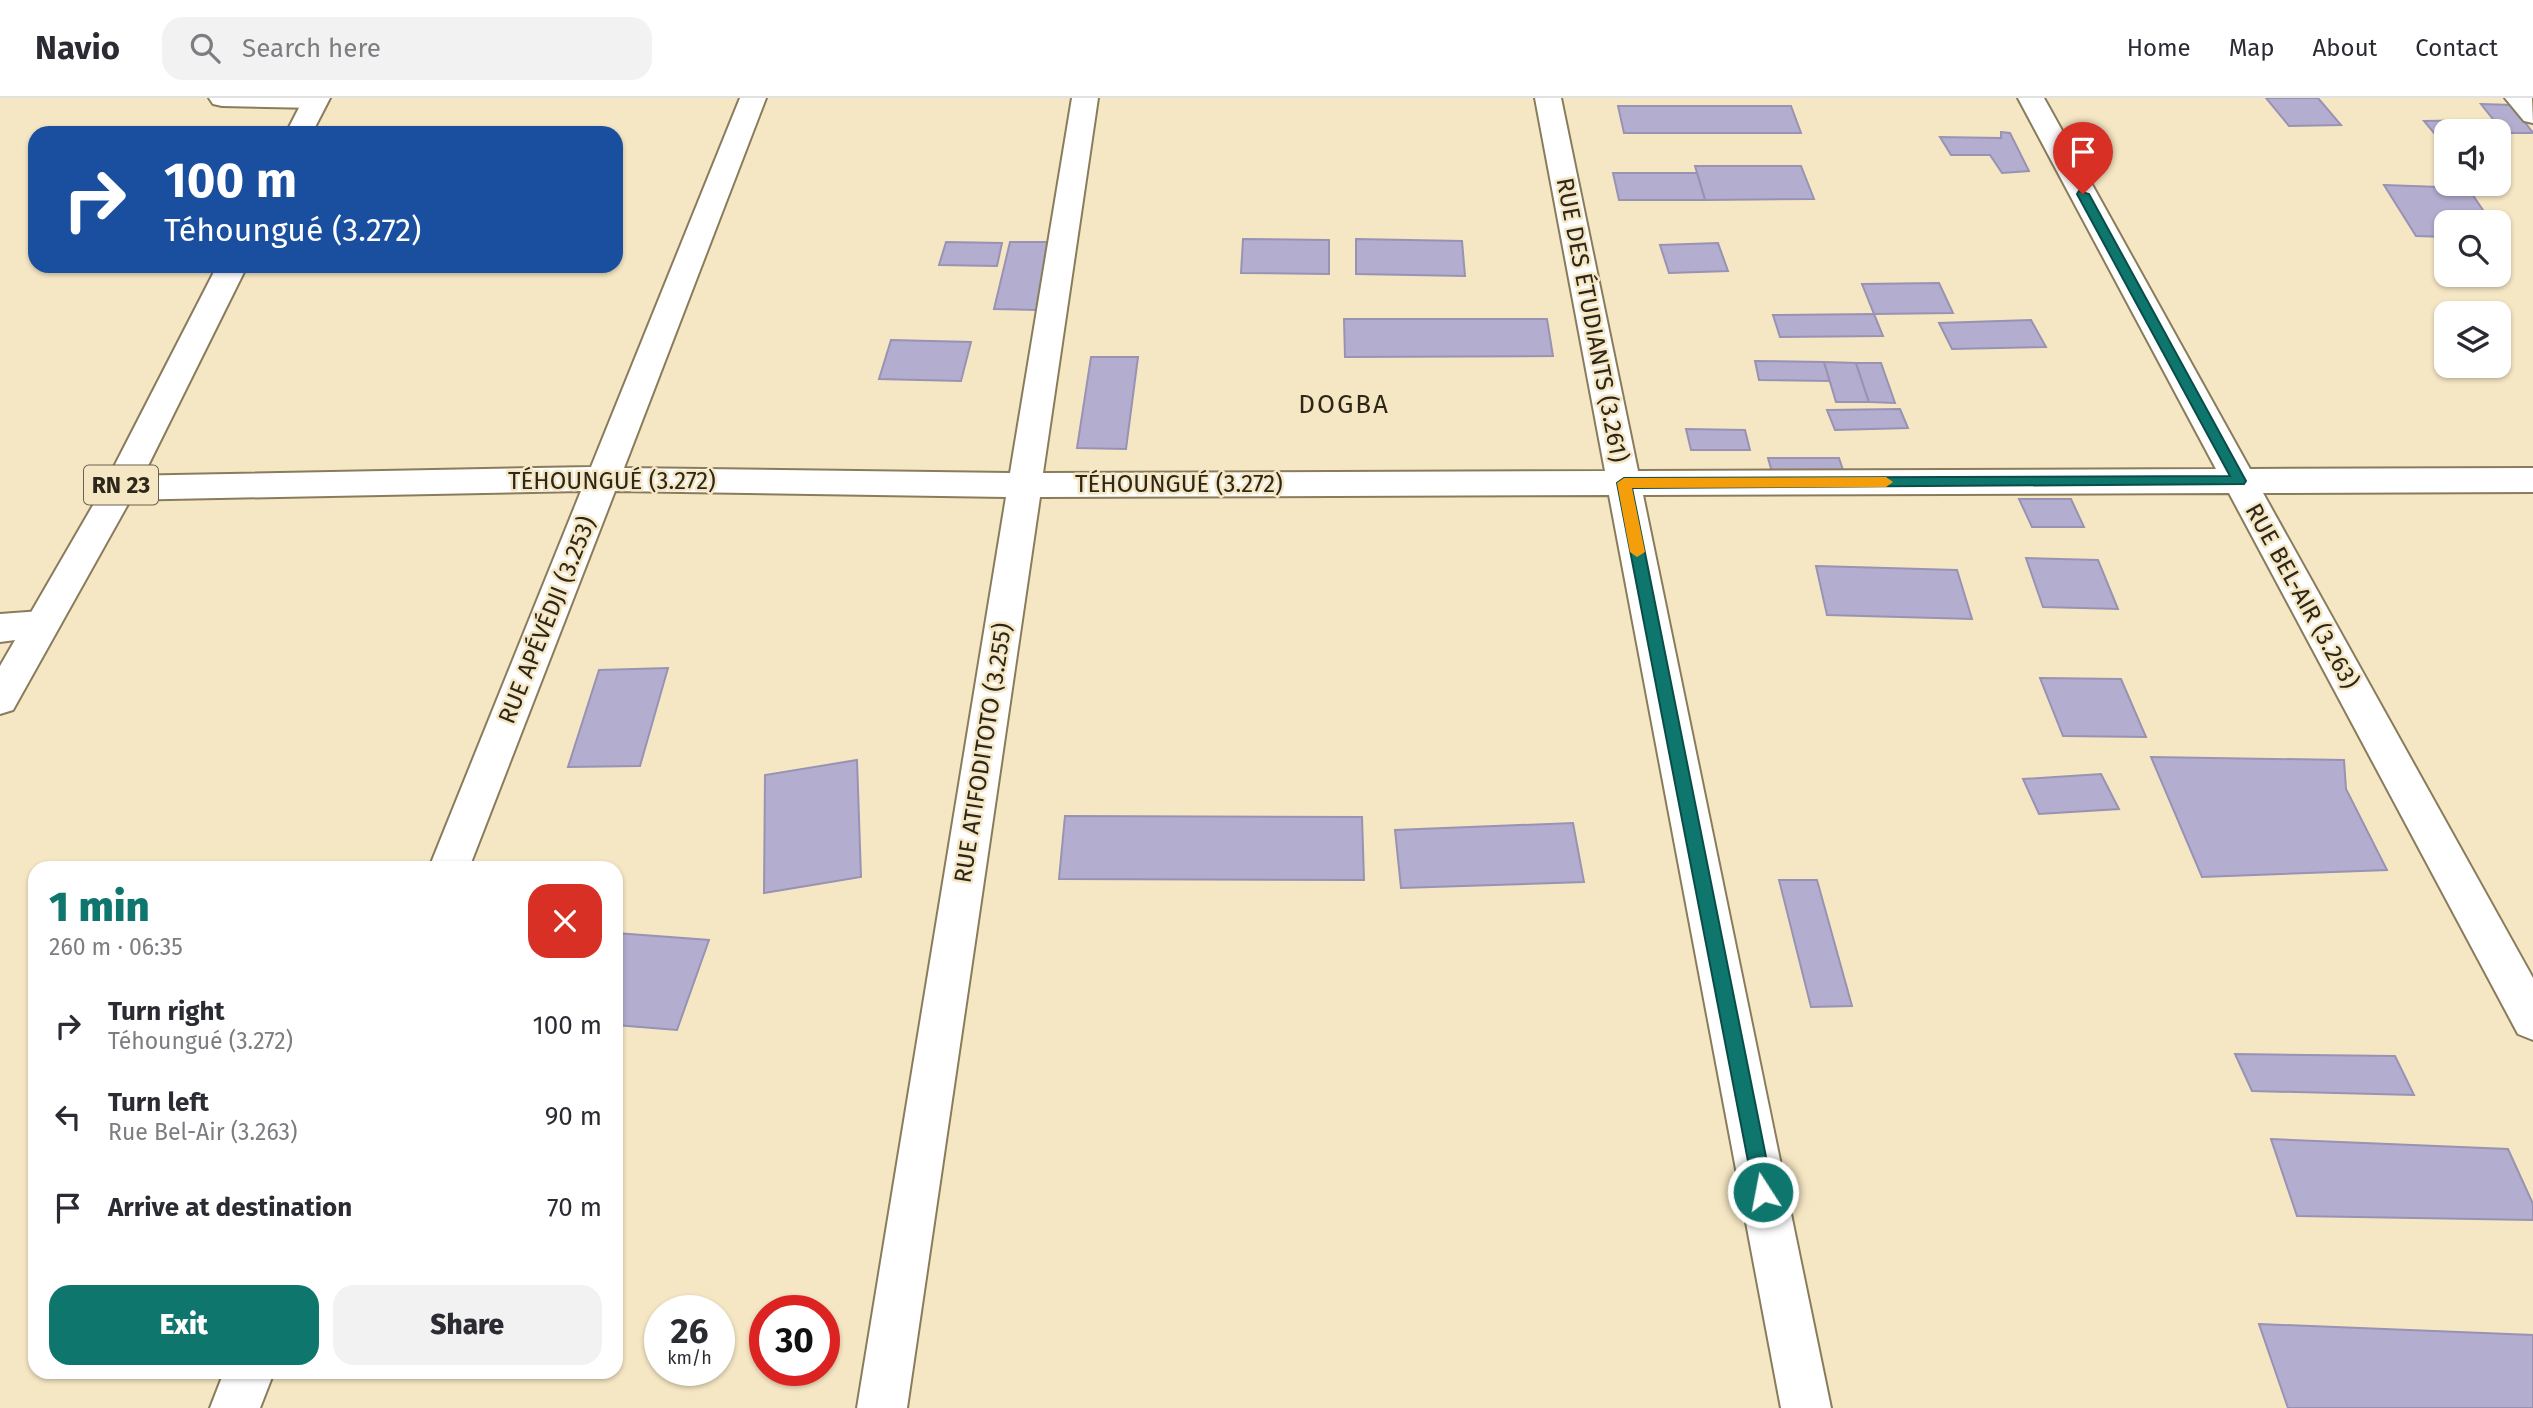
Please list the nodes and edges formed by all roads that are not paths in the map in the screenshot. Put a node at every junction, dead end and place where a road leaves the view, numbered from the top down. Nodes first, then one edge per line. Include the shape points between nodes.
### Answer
1 (222, 98) edge
2 (753, 98) edge
3 (1085, 98) edge
4 (1548, 98) edge
5 (2031, 98) edge
6 (2518, 98) edge
7 (316, 99) edge
8 (2533, 115) edge
9 (302, 126) edge
10 (228, 273) edge
11 (603, 479) junction
12 (2533, 480) edge
13 (2239, 481) junction
14 (1624, 483) junction
15 (1025, 485) junction
16 (120, 488) junction
17 (41, 625) junction
18 (0, 628) edge
19 (0, 699) edge
20 (452, 861) edge
21 (2533, 1020) edge
22 (246, 1379) edge
23 (235, 1408) edge
24 (882, 1408) edge
25 (1806, 1408) edge

1 - 7 street
2 - 11 street, RUE APÉVÉDJI (3.253)
3 - 15 street, RUE ATIFODITOTO (3.255)
4 - 14 street, RUE DES ÉTUDIANTS (3.261)
5 - 13 street, RUE BEL-AIR (3.263)
6 - 8 street
7 - 9 street
10 - 16 street, RN 23
11 - 15 street, TÉHOUNGUÉ (3.272)
11 - 16 street, TÉHOUNGUÉ (3.272)
11 - 20 street, RUE APÉVÉDJI (3.253)
12 - 13 street, TÉHOUNGUÉ (3.272)
13 - 14 street, TÉHOUNGUÉ (3.272)
13 - 21 street, RUE BEL-AIR (3.263)
14 - 15 street, TÉHOUNGUÉ (3.272)
14 - 25 street, RUE DES ÉTUDIANTS (3.261)
15 - 24 street, RUE ATIFODITOTO (3.255)
16 - 17 street, RN 23
17 - 18 street
17 - 19 street, RN 23
22 - 23 street

